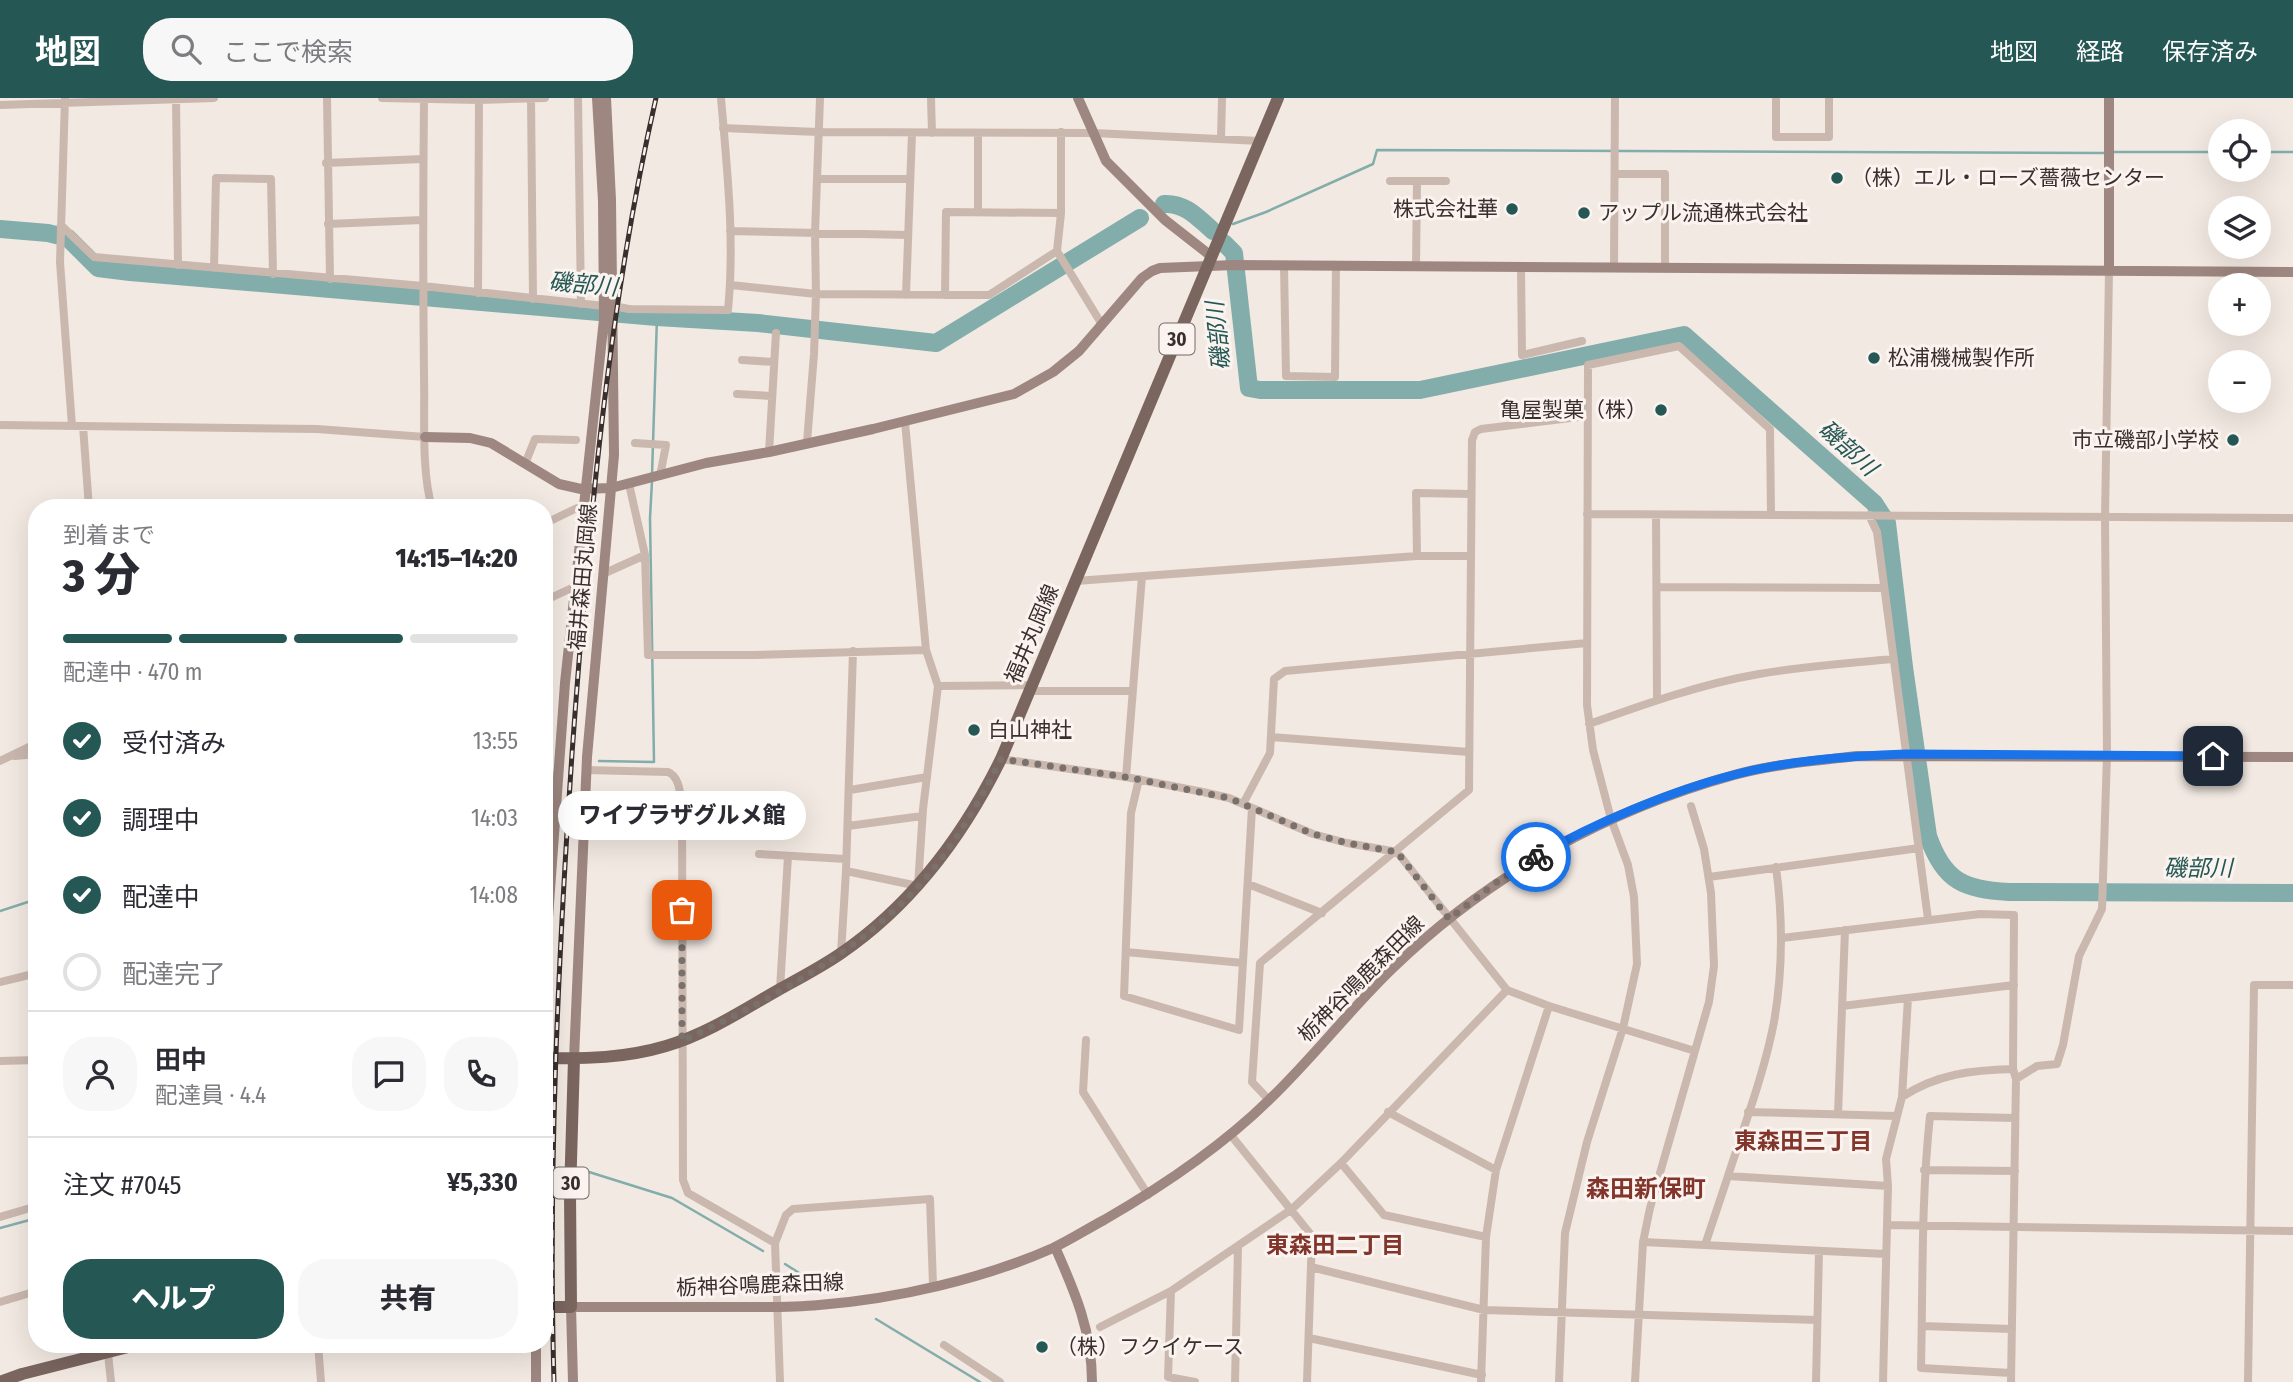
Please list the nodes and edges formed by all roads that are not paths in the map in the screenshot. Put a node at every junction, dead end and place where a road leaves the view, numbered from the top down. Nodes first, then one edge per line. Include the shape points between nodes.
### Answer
1 (203, 98) edge
2 (214, 98) edge
3 (327, 98) edge
4 (382, 98) edge
5 (545, 98) edge
6 (578, 98) edge
7 (597, 98) edge
8 (606, 98) edge
9 (721, 98) edge
10 (820, 98) edge
11 (931, 98) edge
12 (1078, 98) edge
13 (1222, 98) edge
14 (1278, 98) edge
15 (1615, 98) edge
16 (1776, 98) edge
17 (1829, 98) edge
18 (2109, 98) edge
19 (176, 99) edge
20 (424, 99) edge
21 (531, 99) edge
22 (479, 100) edge
23 (65, 101) edge
24 (0, 104) edge
25 (723, 128) junction
26 (818, 132) junction
27 (1062, 132) junction
28 (912, 133) junction
29 (932, 133) junction
30 (978, 133) junction
31 (1094, 133) junction
32 (1221, 139) junction
33 (1260, 141) junction
34 (423, 159) junction
35 (326, 163) junction
36 (1615, 174) junction
37 (817, 179) junction
38 (910, 179) junction
39 (1390, 181) dead end
40 (1446, 181) dead end
41 (1417, 182) junction
42 (978, 212) junction
43 (1061, 213) junction
44 (422, 220) junction
45 (328, 224) junction
46 (61, 225) junction
47 (730, 231) junction
48 (815, 233) junction
49 (908, 235) junction
50 (1059, 255) junction
51 (1210, 261) junction
52 (178, 265) junction
53 (1284, 265) junction
54 (1336, 265) junction
55 (1416, 266) junction
56 (1521, 266) junction
57 (1614, 267) junction
58 (1665, 267) junction
59 (214, 268) junction
60 (2109, 271) junction
61 (2293, 272) edge
62 (273, 274) junction
63 (330, 279) junction
64 (731, 285) junction
65 (423, 286) junction
66 (478, 293) junction
67 (816, 294) junction
68 (906, 295) junction
69 (945, 295) junction
70 (533, 299) junction
71 (581, 304) junction
72 (609, 312) junction
73 (1101, 323) junction
74 (776, 333) dead end
75 (1582, 341) dead end
76 (742, 360) dead end
77 (774, 362) junction
78 (737, 394) dead end
79 (772, 396) junction
80 (1587, 415) junction
81 (905, 422) junction
82 (0, 425) edge
83 (72, 426) junction
84 (83, 426) junction
85 (425, 437) junction
86 (576, 440) dead end
87 (807, 442) junction
88 (635, 443) dead end
89 (769, 452) junction
90 (525, 464) junction
91 (660, 476) junction
92 (629, 484) junction
93 (611, 488) junction
94 (587, 489) junction
95 (1471, 494) junction
96 (88, 499) edge
97 (429, 499) edge
98 (585, 509) junction
99 (1587, 514) junction
100 (1656, 514) junction
101 (1771, 515) junction
102 (1869, 515) junction
103 (2105, 518) junction
104 (2293, 518) edge
105 (553, 520) edge
106 (645, 555) junction
107 (1417, 556) junction
108 (1469, 556) junction
109 (603, 574) junction
110 (1142, 576) junction
111 (1076, 581) junction
112 (576, 586) junction
113 (1657, 587) junction
114 (1884, 588) junction
115 (553, 597) edge
116 (1587, 643) junction
117 (926, 650) junction
118 (853, 651) junction
119 (1469, 655) junction
120 (1894, 659) junction
121 (938, 686) junction
122 (1030, 688) junction
123 (1133, 691) junction
124 (1657, 700) junction
125 (1589, 724) junction
126 (1271, 737) junction
127 (28, 748) edge
128 (1469, 752) junction
129 (1906, 754) junction
130 (28, 755) edge
131 (2107, 755) junction
132 (12, 757) junction
133 (2293, 757) edge
134 (1001, 759) junction
135 (0, 761) edge
136 (586, 770) junction
137 (557, 775) junction
138 (553, 776) edge
139 (927, 777) junction
140 (1126, 777) junction
141 (1139, 779) junction
142 (849, 789) junction
143 (1243, 804) junction
144 (1691, 806) dead end
145 (1252, 808) junction
146 (922, 816) junction
147 (1611, 819) junction
148 (848, 826) junction
149 (553, 836) edge
150 (1919, 848) junction
151 (1397, 852) junction
152 (759, 854) dead end
153 (788, 856) junction
154 (846, 859) junction
155 (1776, 867) junction
156 (846, 872) junction
157 (1709, 877) junction
158 (1248, 884) junction
159 (918, 886) junction
160 (1322, 913) junction
161 (1449, 919) junction
162 (1928, 919) junction
163 (1844, 930) junction
164 (1782, 938) junction
165 (1126, 952) junction
166 (841, 953) junction
167 (1243, 963) junction
168 (28, 975) edge
169 (0, 982) edge
170 (2014, 985) junction
171 (2293, 985) edge
172 (780, 989) junction
173 (1507, 990) junction
174 (1908, 998) junction
175 (1549, 1006) junction
176 (1842, 1006) junction
177 (1623, 1028) junction
178 (1086, 1040) dead end
179 (682, 1041) junction
180 (1695, 1051) junction
181 (553, 1058) edge
182 (574, 1059) junction
183 (28, 1060) edge
184 (0, 1061) edge
185 (2013, 1069) junction
186 (2016, 1079) junction
187 (1902, 1097) junction
188 (1269, 1100) junction
189 (1388, 1112) junction
190 (1748, 1112) junction
191 (1838, 1114) junction
192 (1896, 1116) junction
193 (2015, 1118) junction
194 (1230, 1134) junction
195 (1341, 1163) junction
196 (1496, 1170) junction
197 (1924, 1170) junction
198 (2015, 1171) junction
199 (1728, 1176) junction
200 (1888, 1186) junction
201 (1148, 1195) junction
202 (28, 1209) edge
203 (1292, 1209) junction
204 (0, 1217) edge
205 (1887, 1225) junction
206 (1922, 1225) junction
207 (2014, 1227) junction
208 (2251, 1230) junction
209 (2293, 1231) edge
210 (1486, 1237) junction
211 (1643, 1242) junction
212 (775, 1243) junction
213 (1705, 1245) junction
214 (1055, 1247) junction
215 (1238, 1247) junction
216 (1819, 1251) junction
217 (1886, 1254) junction
218 (1311, 1268) junction
219 (933, 1285) junction
220 (1171, 1291) junction
221 (28, 1295) edge
222 (0, 1303) edge
223 (553, 1307) edge
224 (571, 1307) junction
225 (777, 1307) junction
226 (1484, 1310) junction
227 (1561, 1312) junction
228 (1637, 1314) junction
229 (1817, 1320) junction
230 (1922, 1326) junction
231 (1100, 1327) dead end
232 (2012, 1329) junction
233 (1309, 1338) junction
234 (944, 1345) dead end
235 (89, 1353) edge
236 (109, 1353) edge
237 (319, 1353) edge
238 (536, 1353) edge
239 (2011, 1377) edge
240 (1482, 1378) edge
241 (1168, 1379) edge
242 (0, 1382) edge
243 (111, 1382) edge
244 (321, 1382) edge
245 (537, 1382) edge
246 (573, 1382) edge
247 (780, 1382) edge
248 (1000, 1382) edge
249 (1092, 1382) edge
250 (1195, 1382) edge
251 (1235, 1382) edge
252 (1307, 1382) edge
253 (1559, 1382) edge
254 (1635, 1382) edge
255 (1816, 1382) edge
256 (1883, 1382) edge
257 (2248, 1382) edge

1 - 2 street
1 - 19 street
3 - 35 street
4 - 20 street
5 - 21 street
6 - 71 street
7 - 72 main road, 福井森田丸岡線
8 - 72 main road, 福井森田丸岡線 via 611,200
9 - 25 street
10 - 26 street
11 - 29 street
12 - 31 main road
13 - 32 street
14 - 33 main road, 福井丸岡線 / 30
15 - 36 street
16 - 17 street via 1776,137 1829,137
18 - 60 main road
19 - 23 street
19 - 52 street
20 - 22 street
20 - 34 street
21 - 22 street
21 - 70 street
22 - 66 street
23 - 24 street
23 - 46 street
25 - 26 street
25 - 47 street
26 - 28 street
26 - 37 street
27 - 30 street
27 - 31 street
27 - 43 street
28 - 29 street
28 - 38 street
29 - 30 street
30 - 42 street
31 - 32 street
31 - 51 main road via 1106,161
32 - 33 street
33 - 51 main road, 福井丸岡線 / 30
34 - 35 street
34 - 44 street
35 - 45 street
36 - 57 street
36 - 58 street via 1665,174
37 - 38 street
37 - 48 street
38 - 49 street
39 - 41 street
40 - 41 street
41 - 55 street
42 - 43 street
42 - 69 street via 946,212
43 - 50 street
44 - 45 street
44 - 65 street
45 - 63 street
46 - 52 street via 94,257
46 - 83 street
47 - 48 street
47 - 64 street
48 - 49 street
48 - 67 street
49 - 68 street
50 - 69 street via 989,295
50 - 73 street
51 - 53 main road
51 - 73 main road via 1152,271
51 - 111 main road, 福井丸岡線 / 30
52 - 59 street
53 - 54 main road
53 - 54 street via 1286,376 1335,377
54 - 55 main road
55 - 56 main road
56 - 57 main road
56 - 75 street via 1522,355
57 - 58 main road
58 - 60 main road
59 - 62 street
59 - 62 street via 216,178 271,179
60 - 61 main road
60 - 103 street
62 - 63 street
63 - 65 street
64 - 67 street
64 - 72 street via 728,310
65 - 66 street
65 - 85 street
66 - 70 street
67 - 68 street
67 - 87 street
68 - 69 street
70 - 71 street
71 - 72 street
72 - 93 main road, 福井森田丸岡線 via 614,426
72 - 94 main road, 福井森田丸岡線
73 - 81 main road via 1079,351 1014,394
74 - 77 street
76 - 77 street
77 - 79 street
78 - 79 street
79 - 89 street
80 - 95 street via 1475,432
80 - 99 street
80 - 101 street via 1588,365 1679,346 1770,429
81 - 87 main road
81 - 117 street
82 - 83 street
83 - 84 street
84 - 85 street via 317,429
84 - 96 street
85 - 90 main road via 491,443
85 - 97 street
86 - 90 street via 535,439
87 - 89 main road
88 - 91 street via 666,445
89 - 91 main road
90 - 94 main road via 559,484
91 - 92 main road
92 - 93 main road
92 - 106 street
93 - 94 main road
93 - 109 main road, 福井森田丸岡線
94 - 98 main road, 福井森田丸岡線
95 - 107 street via 1416,493
95 - 108 street
98 - 105 street
98 - 112 main road, 福井森田丸岡線
99 - 100 street
99 - 116 street
100 - 101 street
100 - 113 street
101 - 102 street
102 - 103 street
102 - 114 street via 1877,532
103 - 104 street
103 - 131 street
106 - 109 street
106 - 118 street via 648,655
107 - 108 street
107 - 110 street
108 - 119 street
109 - 136 main road, 福井森田丸岡線
110 - 111 street
110 - 123 street
111 - 122 main road, 福井丸岡線 / 30
112 - 115 street
112 - 137 main road, 福井森田丸岡線
113 - 114 street
113 - 124 street
114 - 120 street
116 - 119 street
116 - 125 street
117 - 118 street
117 - 121 street
118 - 142 street
119 - 126 street via 1286,671 1274,679
119 - 128 street
120 - 124 street via 1758,674
120 - 129 street
121 - 122 street
121 - 139 street
122 - 123 street
122 - 134 main road, 福井丸岡線 / 30
123 - 140 street
124 - 125 street
125 - 147 street
126 - 128 street
126 - 143 street via 1270,753
127 - 132 street
128 - 151 street via 1469,790
129 - 131 main road, 栃神谷鳴鹿森田線
129 - 147 main road, 栃神谷鳴鹿森田線 via 1857,756 1737,774
129 - 150 street
130 - 132 street
131 - 133 main road, 栃神谷鳴鹿森田線
131 - 186 street via 2102,909 2080,956 2057,1064 2037,1066
132 - 135 street
134 - 140 street
134 - 159 main road, 福井丸岡線 / 30 via 968,821
136 - 179 street via 668,772 677,781 682,806
136 - 182 main road, 福井森田丸岡線
137 - 138 street
137 - 149 main road, 福井森田丸岡線
139 - 142 street
139 - 146 street
140 - 141 street
141 - 143 street
141 - 165 street via 1131,813
142 - 148 street
143 - 145 street
144 - 157 street
145 - 151 street via 1313,834
145 - 158 street
146 - 148 street
146 - 159 street
147 - 161 main road, 栃神谷鳴鹿森田線 via 1538,856
147 - 177 street via 1628,865 1636,923 1637,964
148 - 154 street
150 - 155 street
150 - 162 street
151 - 160 street
151 - 161 street
152 - 153 street
153 - 154 street
153 - 172 street
154 - 156 street
155 - 157 street
155 - 164 street
156 - 159 street
156 - 166 street
157 - 180 street via 1714,966
158 - 160 street
158 - 167 street
159 - 166 main road, 福井丸岡線 / 30
160 - 188 street via 1260,963 1252,1082
161 - 173 street
161 - 188 main road, 栃神谷鳴鹿森田線 via 1394,967
162 - 163 street
162 - 170 street via 2014,915
163 - 164 street
163 - 176 street
164 - 190 street via 1773,1025
165 - 167 street
165 - 167 street via 1124,996 1239,1030
166 - 172 main road, 福井丸岡線 / 30
168 - 169 street
170 - 174 street
170 - 185 street
171 - 208 street via 2254,985
172 - 179 main road, 福井丸岡線 / 30
173 - 175 street
173 - 189 street
174 - 176 street
174 - 187 street
175 - 177 street
175 - 196 street
176 - 191 street
177 - 180 street
177 - 227 street via 1576,1181 1565,1233
178 - 201 street via 1083,1092
179 - 182 main road, 福井丸岡線 / 30 via 626,1055
179 - 212 street via 683,1180 688,1193
180 - 211 street
181 - 182 main road, 福井丸岡線 / 30
182 - 224 main road, 30
183 - 184 street
185 - 186 street
185 - 187 street via 1955,1074 1920,1085
186 - 193 street
187 - 192 street
188 - 194 main road, 栃神谷鳴鹿森田線
189 - 195 street
189 - 196 street
190 - 191 street
190 - 199 street
191 - 192 street
192 - 200 street via 1885,1159
193 - 197 street via 1930,1116
193 - 198 street
194 - 201 main road, 栃神谷鳴鹿森田線
194 - 203 street
195 - 203 street
195 - 210 street via 1384,1215
196 - 210 street
197 - 198 street
197 - 206 street
198 - 207 street
199 - 200 street
199 - 213 street
200 - 205 street
201 - 214 main road, 栃神谷鳴鹿森田線
202 - 204 street
203 - 215 street
203 - 218 street via 1312,1236
205 - 206 street
205 - 217 street
206 - 207 street
206 - 230 street
207 - 208 street
207 - 232 street
208 - 209 street
208 - 257 street
210 - 226 street
211 - 213 street
211 - 228 street
212 - 219 street via 793,1209 930,1199
212 - 225 street
213 - 216 street
214 - 219 main road, 栃神谷鳴鹿森田線 via 987,1274
214 - 249 main road via 1081,1306
215 - 220 street
215 - 251 street
216 - 217 street
216 - 229 street
217 - 256 street
218 - 226 street
218 - 233 street
219 - 225 main road, 栃神谷鳴鹿森田線 via 858,1301
220 - 231 street
220 - 241 street
221 - 222 street
223 - 224 main road
224 - 225 main road, 栃神谷鳴鹿森田線
224 - 246 main road
225 - 247 street
226 - 227 street
226 - 240 street
227 - 228 street
227 - 253 street
228 - 229 street
228 - 254 street
229 - 255 street
230 - 232 street
230 - 239 street via 1921,1368
232 - 239 street
233 - 240 street
233 - 252 street
234 - 248 street
235 - 242 main road
236 - 243 street
237 - 244 street
238 - 245 main road
241 - 250 street

